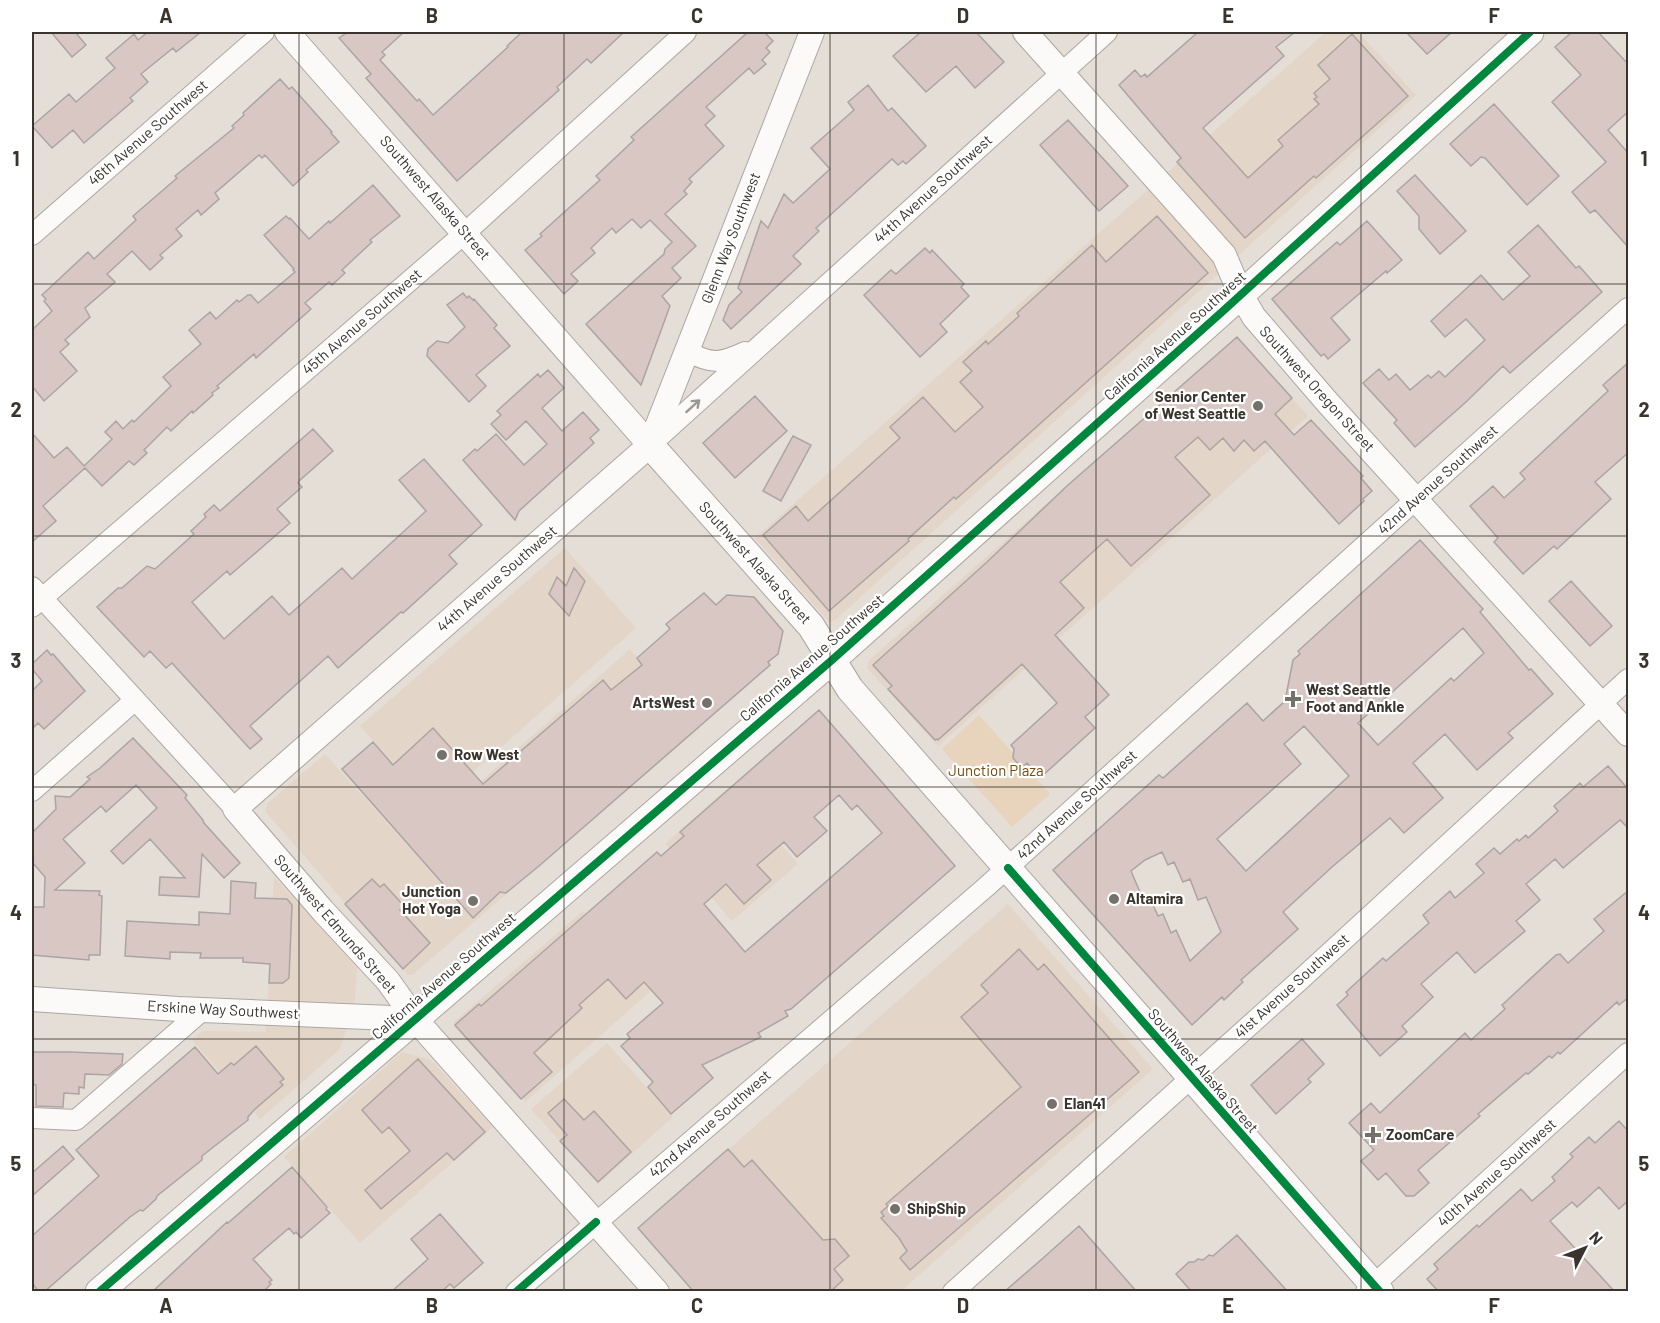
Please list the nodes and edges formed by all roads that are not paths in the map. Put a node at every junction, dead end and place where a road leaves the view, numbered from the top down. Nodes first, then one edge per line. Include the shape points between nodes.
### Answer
1 (264, 32) edge
2 (287, 32) edge
3 (686, 32) edge
4 (812, 32) edge
5 (1025, 32) edge
6 (1107, 32) edge
7 (1530, 32) edge
8 (1061, 72) junction
9 (465, 233) junction
10 (32, 235) edge
11 (1241, 295) junction
12 (1629, 309) edge
13 (759, 346) junction
14 (686, 351) junction
15 (650, 445) junction
16 (1417, 500) junction
17 (35, 597) edge
18 (832, 660) junction
19 (1629, 679) edge
20 (134, 701) junction
21 (1601, 703) junction
22 (1629, 734) edge
23 (32, 791) edge
24 (235, 809) junction
25 (1008, 868) junction
26 (32, 999) edge
27 (204, 1009) junction
28 (415, 1019) junction
29 (1629, 1053) edge
30 (1191, 1077) junction
31 (32, 1118) edge
32 (596, 1222) junction
33 (1373, 1289) edge
34 (99, 1292) edge
35 (516, 1292) edge
36 (657, 1292) edge
37 (953, 1292) edge

1 - 10 street, 46th Avenue Southwest
2 - 9 street, Southwest Alaska Street
3 - 9 street, 45th Avenue Southwest
4 - 14 street, Glenn Way Southwest
5 - 8 street, Southwest Oregon Street
6 - 8 street, 44th Avenue Southwest
7 - 11 main road, California Avenue Southwest
8 - 11 street, Southwest Oregon Street via 1224,255
8 - 13 street, 44th Avenue Southwest
9 - 15 street, Southwest Alaska Street
9 - 17 street, 45th Avenue Southwest
11 - 16 street, Southwest Oregon Street via 1254,317
11 - 18 main road, California Avenue Southwest
12 - 16 street, 42nd Avenue Southwest
13 - 14 street, 44th Avenue Southwest via 721,362
15 -> 13 street, 44th Avenue Southwest
14 - 15 street, Glenn Way Southwest
15 - 18 main road, Southwest Alaska Street via 811,626
15 - 24 street, 44th Avenue Southwest
16 - 21 street, Southwest Oregon Street
16 - 25 street, 42nd Avenue Southwest
17 - 20 street, Southwest Edmunds Street
18 - 25 main road, Southwest Alaska Street via 850,688
18 - 28 main road, California Avenue Southwest
19 - 21 street, 41st Avenue Southwest
20 - 23 street
20 - 24 street, Southwest Edmunds Street
21 - 22 street, Southwest Oregon Street
21 - 30 street, 41st Avenue Southwest
24 - 28 street, Southwest Edmunds Street via 388,981
25 - 30 main road, Southwest Alaska Street
25 - 32 street, 42nd Avenue Southwest
26 - 27 street, Erskine Way Southwest
27 - 28 street, Erskine Way Southwest
27 - 31 street via 75,1120
28 - 32 street, Southwest Edmunds Street
28 - 34 main road, California Avenue Southwest
29 - 33 street, 40th Avenue Southwest
30 - 33 main road, Southwest Alaska Street
30 - 37 street, 41st Avenue Southwest
32 - 35 street, 42nd Avenue Southwest
32 - 36 street, Southwest Edmunds Street

